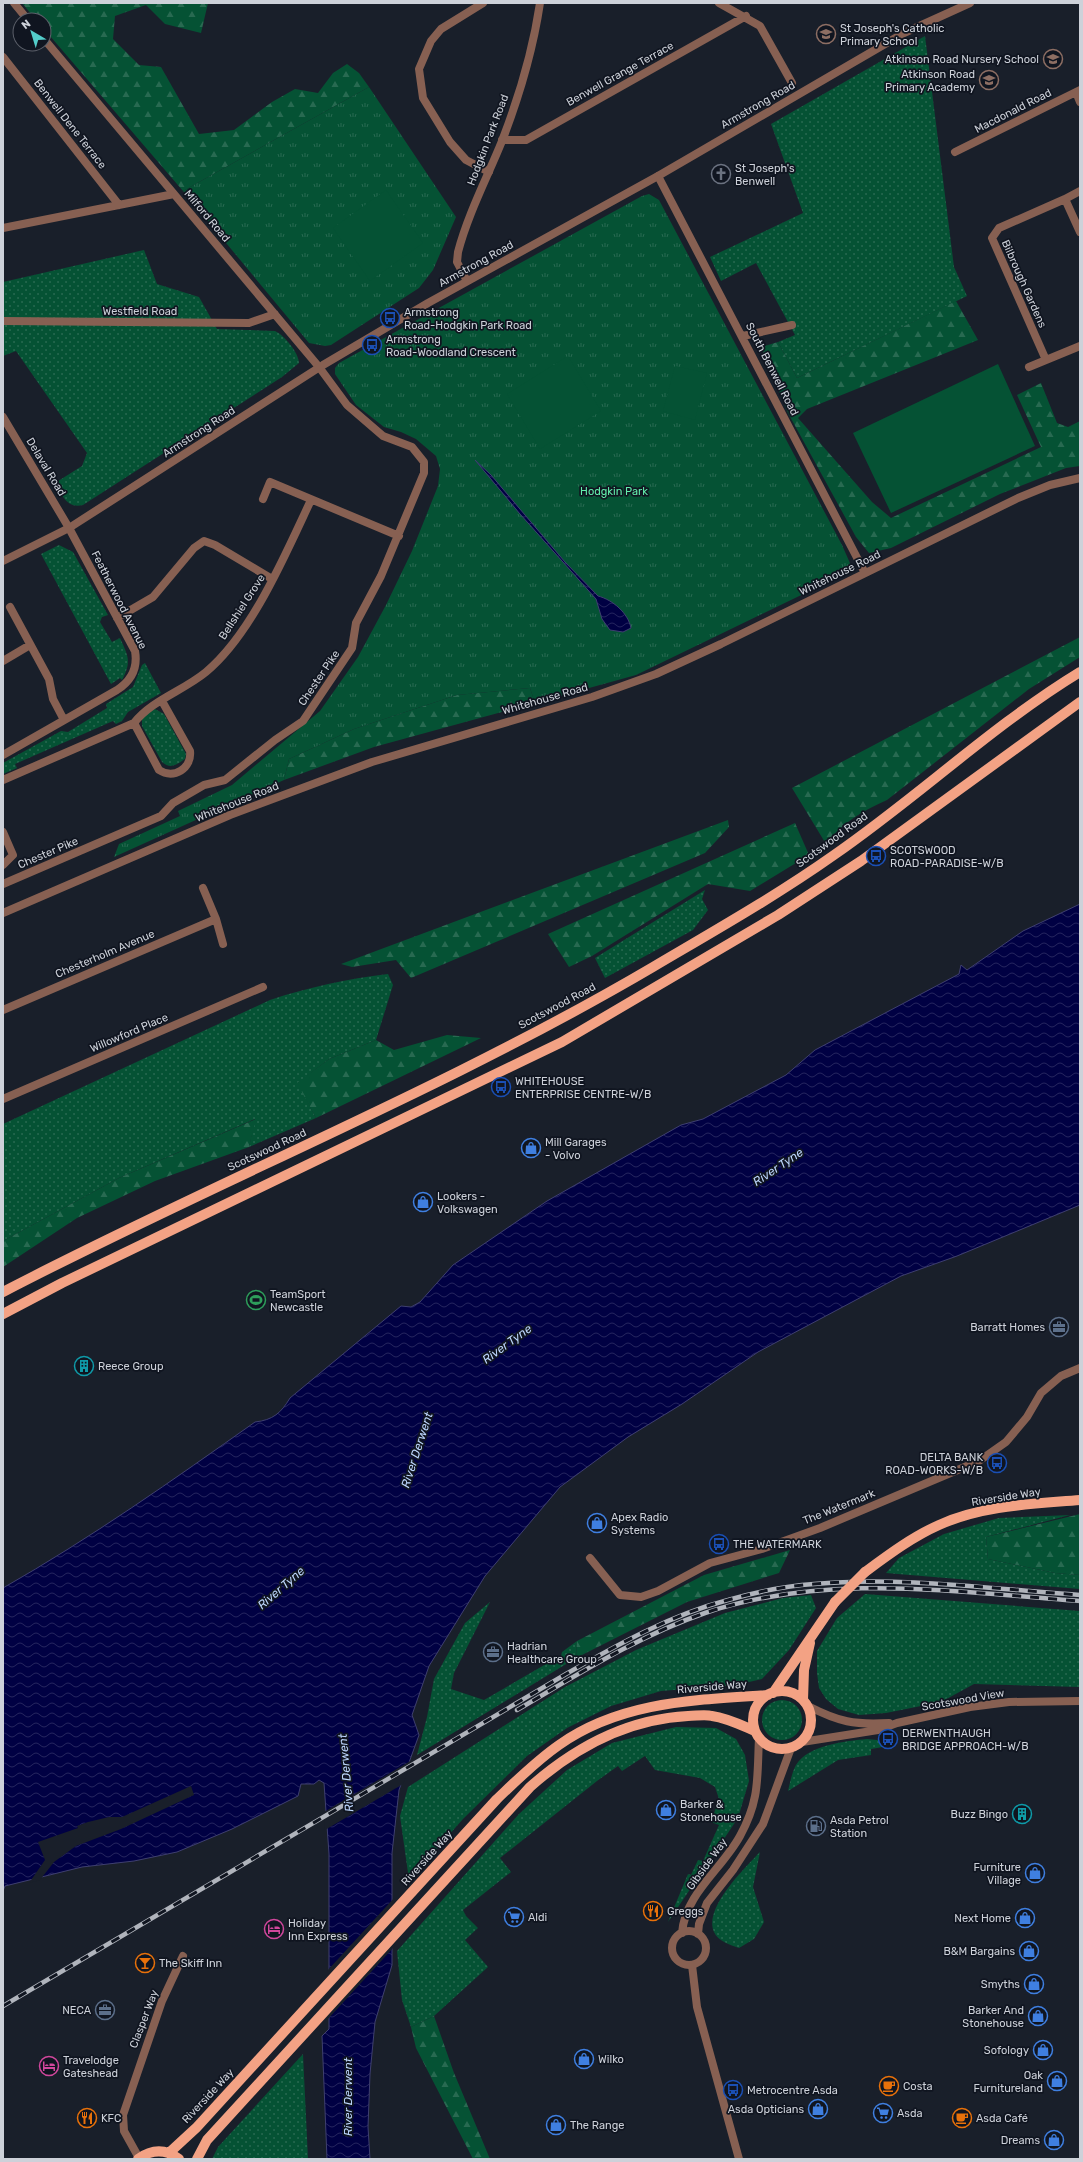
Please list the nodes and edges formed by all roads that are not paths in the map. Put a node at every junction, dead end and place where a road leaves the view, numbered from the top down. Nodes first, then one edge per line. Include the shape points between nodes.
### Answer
1 (14, 3) edge
2 (483, 3) edge
3 (540, 3) edge
4 (719, 3) edge
5 (970, 3) edge
6 (21, 12) edge
7 (746, 16) junction
8 (52, 49) edge
9 (3, 57) edge
10 (792, 83) dead end
11 (1078, 91) edge
12 (1080, 102) edge
13 (502, 140) junction
14 (955, 152) dead end
15 (489, 172) junction
16 (658, 176) junction
17 (1080, 191) edge
18 (174, 194) junction
19 (1065, 199) junction
20 (119, 205) junction
21 (3, 228) edge
22 (1080, 232) edge
23 (467, 281) junction
24 (275, 314) junction
25 (3, 321) edge
26 (792, 325) dead end
27 (743, 336) junction
28 (1080, 346) edge
29 (1046, 360) junction
30 (320, 367) junction
31 (1029, 367) dead end
32 (3, 417) edge
33 (1080, 478) edge
34 (263, 499) dead end
35 (311, 500) junction
36 (69, 528) junction
37 (399, 536) junction
38 (3, 561) edge
39 (865, 572) junction
40 (272, 579) junction
41 (10, 607) dead end
42 (117, 618) junction
43 (30, 645) junction
44 (3, 661) edge
45 (1080, 672) edge
46 (162, 702) junction
47 (1080, 702) edge
48 (64, 720) junction
49 (134, 722) junction
50 (3, 755) edge
51 (3, 780) edge
52 (3, 832) edge
53 (3, 864) edge
54 (3, 884) edge
55 (203, 888) dead end
56 (3, 913) edge
57 (216, 919) junction
58 (223, 944) dead end
59 (263, 987) dead end
60 (3, 1010) edge
61 (3, 1099) edge
62 (3, 1292) edge
63 (3, 1314) edge
64 (1080, 1368) edge
65 (1080, 1500) edge
66 (590, 1558) dead end
67 (813, 1633) junction
68 (771, 1694) junction
69 (1080, 1701) edge
70 (805, 1703) junction
71 (897, 1723) junction
72 (757, 1735) junction
73 (802, 1742) junction
74 (791, 1748) junction
75 (682, 1933) junction
76 (698, 1934) junction
77 (183, 1956) dead end
78 (692, 1965) junction
79 (170, 2152) junction
80 (139, 2159) edge
81 (179, 2159) edge
82 (197, 2159) edge
83 (739, 2159) edge

1 - 6 street
2 - 15 street via 441,29 432,41 419,70 423,98 450,142 466,160
3 - 13 street, Hodgkin Park Road via 525,70
4 - 7 street
5 - 16 street, Armstrong Road via 904,33
7 - 10 street via 760,26
7 - 13 street, Benwell Grange Terrace via 526,140
8 - 18 street
9 - 20 street, Benwell Dene Terrace
11 - 12 street
11 - 14 street, Macdonald Road
13 - 15 street, Hodgkin Park Road
15 - 23 street, Hodgkin Park Road via 458,252 457,262
16 - 23 street, Armstrong Road
16 - 27 street, South Benwell Road
17 - 19 street
18 - 20 street, Milford Road
18 - 24 street, Milford Road
19 - 22 street
19 - 29 street, Bilbrough Gardens via 999,228 992,238
20 - 21 street, Milford Road
23 - 30 street, Armstrong Road
24 - 25 street, Westfield Road via 249,323
24 - 30 street, Milford Road
26 - 27 street
27 - 39 street, South Benwell Road
28 - 29 street
29 - 31 street
30 - 36 street, Armstrong Road
30 - 37 street, Chester Pike via 348,404 383,436 412,447 424,462 424,473
32 - 36 street, Delaval Road
33 - 39 street, Whitehouse Road via 1030,493
34 - 35 street via 270,482
35 - 37 street
35 - 40 street, Bellshiel Grove
36 - 38 street, Armstrong Road
36 - 42 street, Featherwood Avenue
37 - 54 street, Chester Pike via 356,623 352,648 303,721 225,780 204,785 173,803 161,816
39 - 56 street, Whitehouse Road via 656,674 592,697 372,762 230,816
40 - 42 street via 204,541 194,548 153,597
40 - 46 street, Bellshiel Grove via 251,617 229,648 206,672
41 - 43 street
42 - 48 street, Featherwood Avenue via 135,651 137,660 130,679 117,690
43 - 44 street
43 - 48 street via 49,678 52,699
45 - 62 main road, Scotswood Road via 1020,713 834,855 650,969 467,1066 106,1239
46 - 49 street via 141,714
46 - 49 street via 190,751 189,764 172,774 165,774 160,770
47 - 63 main road via 861,861 771,919 566,1040 62,1283
48 - 50 street, Featherwood Avenue
49 - 51 street
52 - 53 street via 13,855
55 - 57 street
57 - 58 street
57 - 60 street, Chesterholm Avenue
59 - 61 street, Willowford Place
64 - 66 street, The Watermark via 1061,1376 1041,1393 1027,1417 1006,1442 979,1461 820,1528 710,1564 658,1591 641,1597 620,1595
65 - 67 main road, Riverside Way, bridge via 1010,1506 951,1520 907,1542 864,1572 835,1602
67 - 68 main road, Riverside Way
67 - 70 main road, Riverside Way via 804,1670
68 - 70 main road via 789,1692
68 - 72 main road via 757,1706 753,1719
68 - 79 main road, Riverside Way via 656,1705 633,1710 597,1724 560,1744 527,1770 497,1799 196,2128
69 - 71 street, Scotswood View via 993,1704
70 - 71 street, Scotswood View via 845,1722
70 - 73 main road via 811,1721 807,1736
71 - 73 street, Scotswood View via 878,1730
72 - 74 main road via 774,1748
72 - 75 street, Gibside Way via 758,1785 753,1810 736,1843 697,1895 682,1924
72 - 82 main road via 731,1721 711,1715 674,1717 636,1725 600,1738 562,1760 530,1786 296,2041 207,2140
73 - 74 main road
74 - 76 street via 763,1824 733,1870 707,1903
75 - 76 street via 690,1931
75 - 78 street, Gibside Way via 673,1942 673,1956 681,1964
76 - 78 street via 704,1941 706,1950 702,1958
77 - 80 street, Clasper Way via 162,2001 123,2115 124,2131
78 - 83 street via 697,2007 708,2056
79 - 80 main road via 154,2151
79 - 81 main road

